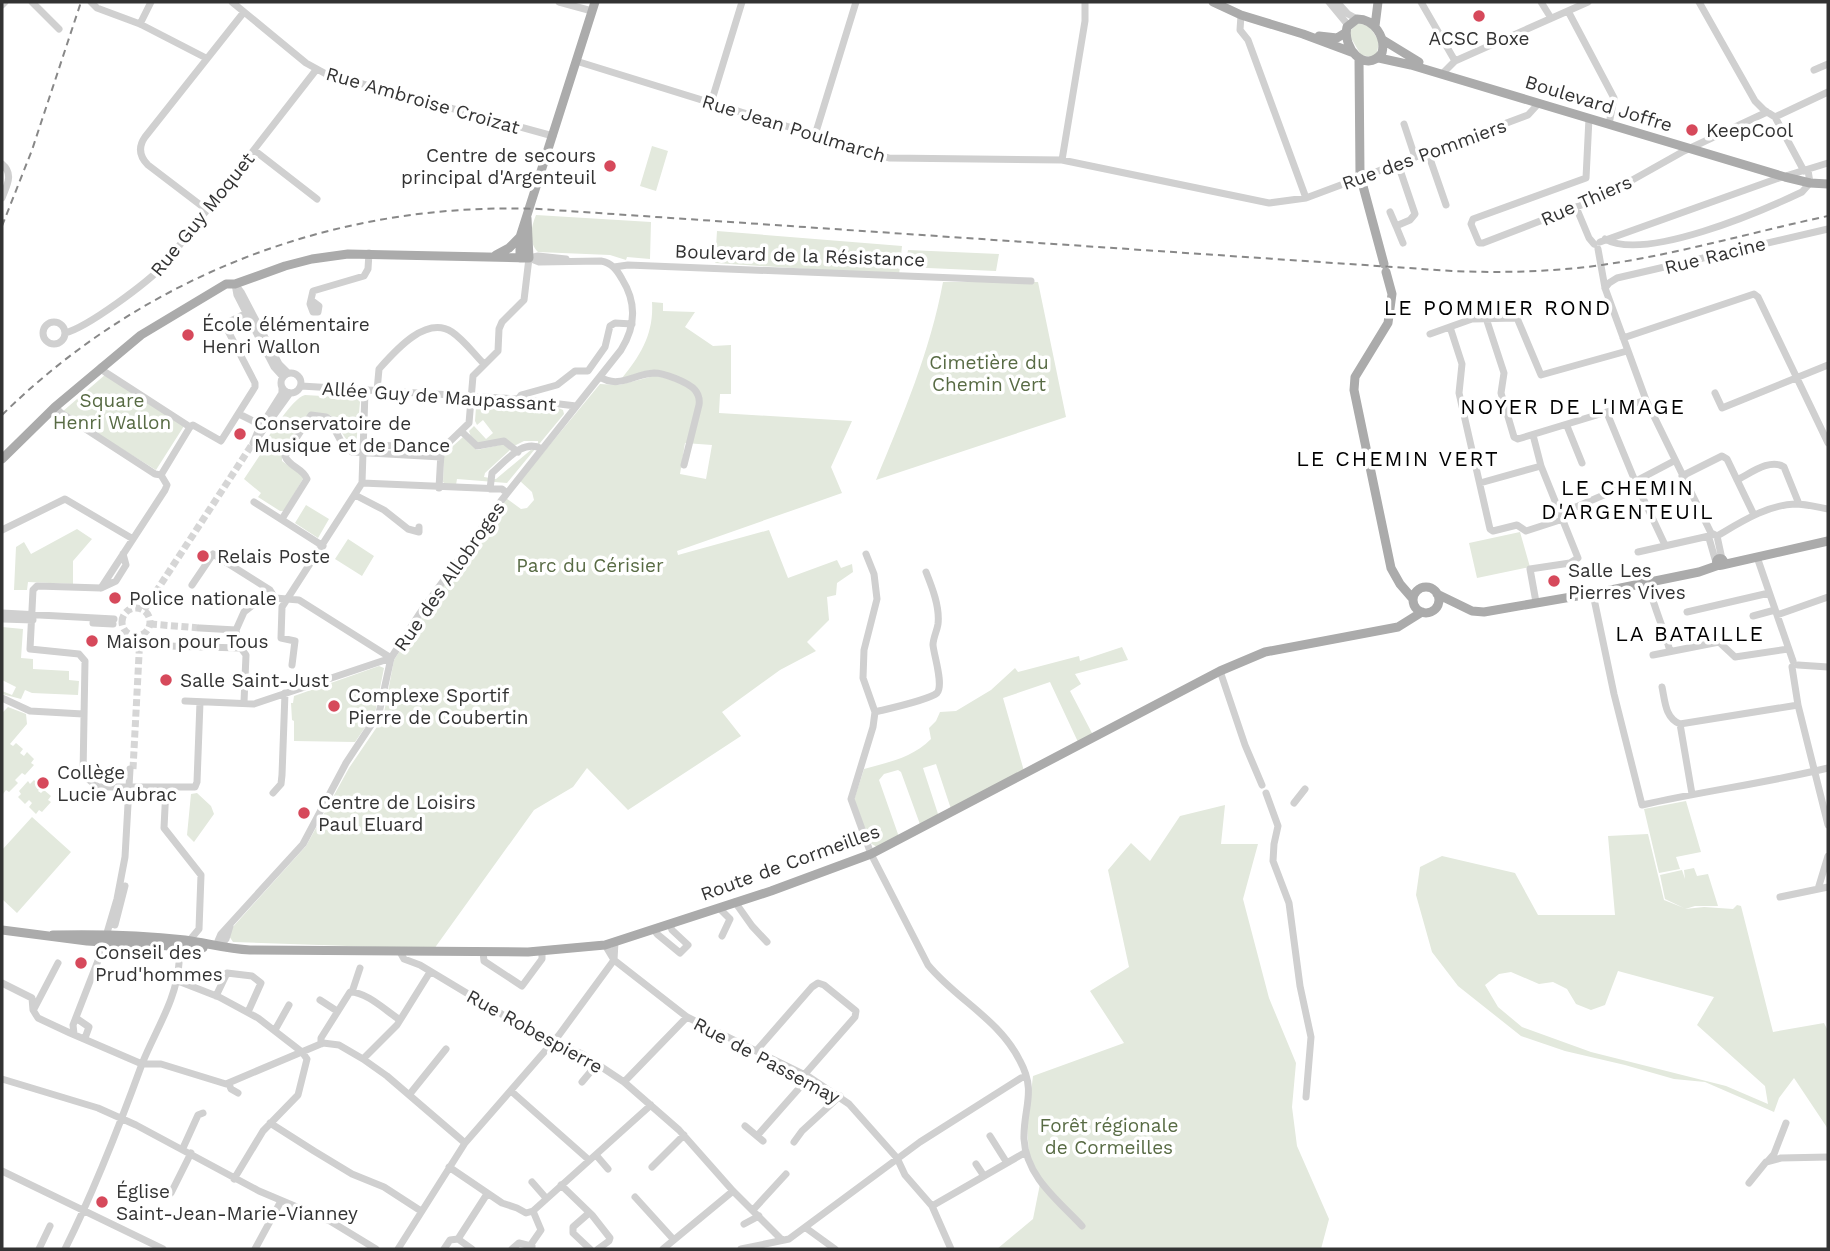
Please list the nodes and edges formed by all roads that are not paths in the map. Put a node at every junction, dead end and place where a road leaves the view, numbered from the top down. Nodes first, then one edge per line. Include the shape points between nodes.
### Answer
1 (32, 2) edge
2 (151, 2) edge
3 (232, 2) edge
4 (559, 2) edge
5 (743, 2) edge
6 (856, 2) edge
7 (1086, 2) edge
8 (1213, 2) edge
9 (1329, 2) edge
10 (1337, 2) edge
11 (1376, 2) edge
12 (1421, 2) edge
13 (1541, 2) edge
14 (1588, 2) edge
15 (1699, 2) edge
16 (91, 3) edge
17 (594, 7) edge
18 (1568, 11) junction
19 (244, 12) junction
20 (1241, 15) junction
21 (1551, 18) junction
22 (140, 24) junction
23 (1353, 24) junction
24 (1375, 26) junction
25 (59, 29) dead end
26 (1303, 34) junction
27 (1382, 40) junction
28 (1356, 56) junction
29 (206, 58) junction
30 (1376, 59) junction
31 (576, 61) junction
32 (1454, 61) junction
33 (1828, 64) edge
34 (316, 70) junction
35 (1814, 70) dead end
36 (1442, 74) junction
37 (1361, 86) junction
38 (1828, 92) edge
39 (711, 103) junction
40 (1539, 103) junction
41 (1767, 113) junction
42 (1775, 117) junction
43 (1589, 118) junction
44 (1404, 124) dead end
45 (1609, 124) junction
46 (815, 135) junction
47 (553, 136) junction
48 (1668, 142) junction
49 (1691, 149) junction
50 (254, 150) junction
51 (1428, 152) junction
52 (1415, 158) junction
53 (897, 159) junction
54 (1674, 159) junction
55 (1062, 160) junction
56 (1828, 163) edge
57 (2, 164) edge
58 (1398, 164) junction
59 (894, 170) dead end
60 (1806, 171) junction
61 (1785, 177) junction
62 (1361, 178) junction
63 (1811, 183) junction
64 (1828, 184) edge
65 (2, 198) edge
66 (1306, 198) junction
67 (317, 200) dead end
68 (1446, 205) dead end
69 (1576, 207) junction
70 (207, 210) junction
71 (1390, 212) dead end
72 (527, 218) junction
73 (1396, 226) junction
74 (1828, 229) edge
75 (520, 237) junction
76 (1403, 243) dead end
77 (1599, 243) junction
78 (369, 253) junction
79 (491, 257) junction
80 (524, 258) junction
81 (614, 267) junction
82 (1031, 281) dead end
83 (235, 284) junction
84 (1605, 288) junction
85 (311, 300) dead end
86 (247, 313) junction
87 (1486, 318) junction
88 (632, 324) junction
89 (1450, 327) junction
90 (65, 332) dead end
91 (1430, 334) dead end
92 (1623, 338) junction
93 (1627, 351) junction
94 (484, 364) junction
95 (1828, 365) edge
96 (101, 367) junction
97 (285, 375) junction
98 (600, 377) junction
99 (1798, 377) junction
100 (301, 386) junction
101 (282, 388) junction
102 (365, 391) junction
103 (377, 391) junction
104 (290, 393) junction
105 (1715, 393) dead end
106 (470, 397) junction
107 (518, 399) junction
108 (1646, 400) junction
109 (576, 406) junction
110 (55, 407) junction
111 (1606, 413) junction
112 (239, 414) junction
113 (190, 426) junction
114 (264, 426) junction
115 (1567, 426) junction
116 (461, 431) junction
117 (1533, 435) junction
118 (1828, 443) edge
119 (363, 444) junction
120 (405, 446) junction
121 (542, 449) junction
122 (518, 452) junction
123 (441, 453) junction
124 (362, 454) junction
125 (405, 456) junction
126 (2, 459) edge
127 (1674, 461) junction
128 (1582, 463) dead end
129 (684, 465) dead end
130 (1541, 466) junction
131 (162, 475) junction
132 (1682, 475) junction
133 (1737, 480) junction
134 (1635, 481) junction
135 (362, 483) junction
136 (1480, 483) junction
137 (439, 488) junction
138 (490, 489) junction
139 (508, 493) junction
140 (355, 495) junction
141 (254, 502) dead end
142 (1799, 504) junction
143 (1828, 509) edge
144 (1754, 515) junction
145 (1562, 516) junction
146 (282, 519) junction
147 (419, 527) dead end
148 (2, 530) edge
149 (1712, 535) junction
150 (133, 540) junction
151 (1828, 541) edge
152 (1665, 545) junction
153 (323, 546) junction
154 (1638, 552) dead end
155 (866, 554) dead end
156 (1757, 557) junction
157 (1720, 561) junction
158 (926, 572) dead end
159 (1398, 581) junction
160 (192, 585) dead end
161 (1649, 587) dead end
162 (1420, 589) junction
163 (1769, 593) junction
164 (1437, 594) junction
165 (1593, 594) junction
166 (275, 597) junction
167 (1828, 597) edge
168 (290, 598) junction
169 (1413, 601) junction
170 (1536, 602) junction
171 (1461, 606) junction
172 (1436, 607) junction
173 (1422, 612) junction
174 (1687, 612) dead end
175 (1776, 612) junction
176 (2, 613) edge
177 (1753, 616) dead end
178 (31, 617) junction
179 (2, 619) edge
180 (114, 622) dead end
181 (1396, 627) junction
182 (200, 628) tunnel mouth
183 (236, 630) junction
184 (168, 646) dead end
185 (240, 648) junction
186 (1788, 649) junction
187 (1670, 651) junction
188 (1653, 655) dead end
189 (391, 658) junction
190 (1795, 664) junction
191 (292, 665) dead end
192 (1828, 667) edge
193 (1220, 671) junction
194 (1662, 687) dead end
195 (285, 694) junction
196 (2, 698) edge
197 (185, 701) dead end
198 (200, 702) junction
199 (244, 702) junction
200 (1798, 705) junction
201 (874, 712) junction
202 (83, 714) junction
203 (1681, 724) junction
204 (1828, 768) edge
205 (132, 769) tunnel mouth
206 (1814, 771) junction
207 (131, 787) junction
208 (166, 787) junction
209 (1305, 789) dead end
210 (273, 793) dead end
211 (1692, 794) junction
212 (1294, 803) dead end
213 (1828, 825) edge
214 (871, 854) junction
215 (1828, 856) edge
216 (1828, 887) edge
217 (1818, 888) junction
218 (1780, 897) dead end
219 (735, 902) junction
220 (719, 908) junction
221 (670, 925) junction
222 (2, 930) edge
223 (654, 930) junction
224 (722, 936) dead end
225 (107, 939) junction
226 (189, 941) junction
227 (767, 942) dead end
228 (610, 943) junction
229 (220, 946) junction
230 (400, 952) junction
231 (483, 952) junction
232 (542, 952) junction
233 (614, 960) junction
234 (58, 963) dead end
235 (179, 963) dead end
236 (360, 968) dead end
237 (430, 972) junction
238 (178, 981) junction
239 (2, 983) edge
240 (352, 992) junction
241 (216, 996) junction
242 (320, 1000) dead end
243 (289, 1005) dead end
244 (33, 1010) junction
245 (337, 1011) junction
246 (248, 1012) junction
247 (688, 1017) junction
248 (76, 1018) junction
249 (400, 1020) junction
250 (275, 1030) junction
251 (75, 1034) junction
252 (85, 1038) junction
253 (553, 1041) junction
254 (321, 1044) junction
255 (446, 1049) dead end
256 (758, 1050) junction
257 (302, 1052) junction
258 (363, 1059) junction
259 (597, 1063) junction
260 (142, 1064) junction
261 (806, 1076) junction
262 (1021, 1078) dead end
263 (2, 1079) edge
264 (582, 1082) dead end
265 (624, 1082) junction
266 (229, 1084) junction
267 (512, 1091) junction
268 (238, 1093) dead end
269 (409, 1095) junction
270 (840, 1096) junction
271 (1306, 1097) dead end
272 (651, 1105) junction
273 (203, 1113) dead end
274 (122, 1118) junction
275 (270, 1123) junction
276 (1786, 1123) dead end
277 (745, 1126) dead end
278 (684, 1135) junction
279 (990, 1136) dead end
280 (794, 1142) dead end
281 (465, 1143) junction
282 (183, 1148) junction
283 (1026, 1152) junction
284 (191, 1153) junction
285 (1828, 1157) edge
286 (593, 1158) junction
287 (897, 1158) junction
288 (1007, 1163) junction
289 (1766, 1163) junction
290 (976, 1164) dead end
291 (449, 1167) junction
292 (652, 1167) dead end
293 (608, 1169) dead end
294 (2, 1171) edge
295 (786, 1174) dead end
296 (984, 1176) junction
297 (234, 1179) junction
298 (532, 1182) dead end
299 (1749, 1183) dead end
300 (561, 1185) junction
301 (733, 1191) junction
302 (170, 1193) dead end
303 (487, 1194) junction
304 (635, 1197) dead end
305 (546, 1198) junction
306 (281, 1201) junction
307 (932, 1206) junction
308 (85, 1210) junction
309 (421, 1211) junction
310 (533, 1211) junction
311 (589, 1213) junction
312 (756, 1213) junction
313 (744, 1224) dead end
314 (50, 1226) dead end
315 (1082, 1226) dead end
316 (806, 1228) junction
317 (458, 1239) junction
318 (674, 1240) junction
319 (782, 1240) junction
320 (827, 1243) junction
321 (532, 1248) edge
322 (39, 1249) edge
323 (65, 1249) edge
324 (163, 1249) edge
325 (255, 1249) edge
326 (376, 1249) edge
327 (398, 1249) edge
328 (444, 1249) edge
329 (472, 1249) edge
330 (512, 1249) edge
331 (590, 1249) edge
332 (598, 1249) edge
333 (663, 1249) edge
334 (741, 1249) edge
335 (820, 1249) edge
336 (835, 1249) edge
337 (951, 1249) edge

1 - 25 street
2 - 22 street
3 - 19 street, Rue Ambroise Croizat
4 - 17 street
5 - 39 street
6 - 46 street
7 - 55 street
8 - 20 main road
9 - 23 street
10 - 23 street
11 - 23 main road
11 - 24 main road
12 - 32 street
13 - 21 street
14 - 18 street
15 - 41 street via 1755,101
16 - 22 street
17 - 31 main road
18 - 21 street
18 - 45 street via 1614,98
19 - 29 street
19 - 34 street, Rue Ambroise Croizat
20 - 26 main road
20 - 66 street via 1240,30 1248,40
21 - 32 street
22 - 29 street
23 - 24 main road
23 - 26 main road via 1333,38
23 - 28 main road via 1348,42
24 - 27 main road
26 - 28 main road
27 - 30 main road via 1384,47
27 - 36 main road, Boulevard Joffre
28 - 30 main road via 1365,62
28 - 37 main road
29 - 70 street via 140,149 148,165
30 - 36 main road, Boulevard Joffre
30 - 37 main road
31 - 39 street, Rue Jean Poulmarch
31 - 47 main road
32 - 36 street
33 - 35 street
34 - 47 street, Rue Ambroise Croizat
34 - 50 street, Rue Guy Moquet
36 - 40 main road, Boulevard Joffre
37 - 62 main road
38 - 42 street
39 - 46 street, Rue Jean Poulmarch
40 - 43 main road, Boulevard Joffre
40 - 51 street, Rue des Pommiers via 1528,115
41 - 42 street
41 - 49 street, Rue Thiers
42 - 60 street
43 - 45 main road, Boulevard Joffre
43 - 69 street, Rue Thiers via 1586,178 1473,219 1471,224 1483,243
44 - 52 street
45 - 48 main road, Boulevard Joffre
46 - 53 street, Rue Jean Poulmarch
47 - 72 main road
48 - 49 main road, Boulevard Joffre
48 - 54 street
49 - 54 street, Rue Thiers
49 - 61 main road, Boulevard Joffre
50 - 67 street
50 - 70 street, Rue Guy Moquet
51 - 52 street, Rue des Pommiers
51 - 68 street
52 - 58 street, Rue des Pommiers
53 - 55 street, Rue Jean Poulmarch
53 - 59 street
54 - 69 street, Rue Thiers
55 - 66 street, Rue Jean Poulmarch via 1261,203
56 - 60 street
57 - 65 street via 9,175
58 - 62 street, Rue des Pommiers
58 - 73 street via 1415,214
60 - 61 street
60 - 63 street
61 - 63 main road, Boulevard Joffre
61 - 77 street
62 - 66 street, Rue des Pommiers
62 - 159 main road via 1392,294 1388,323 1355,377 1354,390 1391,568
63 - 64 main road, Boulevard Joffre
63 - 77 street via 1802,192 1711,231 1648,243
69 - 77 street via 1589,238
70 - 90 street, Rue Guy Moquet via 153,276
71 - 73 street
72 - 75 main road
72 - 80 main road
73 - 76 street
74 - 84 street, Rue Racine via 1617,278
75 - 79 main road
75 - 80 main road
77 - 84 street
78 - 79 main road, Boulevard de la Résistance
78 - 83 main road, Boulevard de la Résistance via 312,258
78 - 85 street via 364,276 316,290
79 - 80 main road, Boulevard de la Résistance
80 - 81 street, Boulevard de la Résistance via 605,261
80 - 94 street via 524,300 502,322 498,351
81 - 82 street, Boulevard de la Résistance
81 - 88 street via 632,300
83 - 86 street
83 - 96 main road, Boulevard de la Résistance via 226,284 164,320
83 - 97 street
84 - 92 street
86 - 97 street via 274,367
86 - 112 street via 229,322 227,328 256,385
87 - 89 street
87 - 93 street via 1517,318 1541,375
87 - 117 street via 1504,373 1501,393 1511,433 1518,439
88 - 98 street, Rue des Allobroges via 624,345
88 - 107 street via 610,326 604,351 588,370 572,372 557,385
89 - 91 street
89 - 136 street via 1462,364 1459,393
92 - 93 street
92 - 99 street via 1754,294
93 - 108 street
94 - 103 street via 455,334 435,327 419,333 379,369
94 - 106 street via 473,376
95 - 99 street
96 - 110 main road, Boulevard de la Résistance
96 - 113 street
97 - 100 street via 298,376
97 - 101 street
98 - 109 street, Rue des Allobroges
98 - 129 street via 622,382 657,373 696,390 699,405
99 - 105 street via 1722,408
99 - 118 street
100 - 102 street, Allée Guy de Maupassant
100 - 104 street
101 - 104 street
101 - 114 street
102 - 103 street, Allée Guy de Maupassant
102 - 119 street
103 - 106 street, Allée Guy de Maupassant
104 - 114 street
106 - 107 street, Allée Guy de Maupassant
106 - 116 street via 469,423
107 - 109 street, Allée Guy de Maupassant
108 - 111 street
108 - 127 street
109 - 121 street, Rue des Allobroges
110 - 126 main road, Boulevard de la Résistance
110 - 131 street
111 - 115 street
111 - 134 street
112 - 113 street via 221,441
112 - 114 street
113 - 131 street
115 - 117 street
115 - 128 street
116 - 122 street via 477,446 504,441
116 - 123 street
117 - 130 street
119 - 120 street
119 - 124 street
120 - 123 street
120 - 125 street
121 - 122 street via 526,445
121 - 139 street, Rue des Allobroges
122 - 138 street via 492,473
123 - 125 street
123 - 137 street
124 - 125 street
124 - 135 street
124 - 146 street via 345,448 329,419 312,415 286,459 307,479
127 - 132 street
127 - 134 street
130 - 136 street
130 - 145 street
131 - 150 street via 166,488
132 - 133 street via 1722,456
132 - 149 street
133 - 142 street via 1779,463
133 - 144 street
134 - 145 street
134 - 152 street
135 - 137 street
135 - 140 street
136 - 145 street via 1490,529 1517,525 1526,531
137 - 138 street
138 - 139 street
139 - 189 street, Rue des Allobroges
140 - 147 street via 408,529 419,532
140 - 153 street
141 - 146 street
142 - 143 street
142 - 144 street
144 - 149 street
145 - 170 street via 1578,558 1530,569
146 - 153 street
148 - 150 street via 65,499
149 - 152 street
149 - 157 street
150 - 178 street via 100,588 37,586
151 - 156 main road
152 - 154 street
153 - 168 street
155 - 201 street via 877,599 863,650 863,678
156 - 157 main road
156 - 163 street
157 - 165 main road via 1695,572
158 - 201 street via 938,623 933,641 939,689
159 - 162 main road
159 - 169 main road
160 - 166 street via 213,554
161 - 187 street
162 - 164 main road via 1430,588
162 - 169 main road
163 - 174 street
163 - 175 street
164 - 171 main road
164 - 172 main road
165 - 170 main road
165 - 211 street via 1642,805
166 - 168 street
166 - 183 street via 253,603 240,617
167 - 175 street
168 - 189 street
168 - 191 street via 282,607 281,638 295,641
169 - 173 main road
169 - 181 main road via 1408,616
170 - 171 main road via 1479,613
171 - 172 main road
172 - 173 main road
173 - 181 main road
175 - 177 street
175 - 186 street
176 - 178 street
178 - 179 street
178 - 180 street
178 - 202 street via 30,649 84,658
181 - 193 main road, Route de Cormeilles via 1267,651
182 - 183 street
183 - 185 street
184 - 185 street
185 - 199 street via 246,655
186 - 187 street via 1735,657 1719,642
186 - 190 street
187 - 188 street
189 - 195 street
189 - 229 street, Rue des Allobroges via 379,713 303,844 219,937
190 - 192 street
190 - 200 street
193 - 214 main road, Route de Cormeilles
193 - 271 street via 1279,826 1273,861 1289,904 1311,1037
194 - 203 street via 1671,720
195 - 199 street via 254,704
195 - 210 street via 281,784
196 - 202 street via 30,710
197 - 198 street
198 - 199 street
198 - 208 street via 196,785
200 - 203 street
200 - 206 street
201 - 214 street via 851,799
202 - 207 street via 83,775 98,788
203 - 211 street
204 - 206 street
205 - 207 street
206 - 211 street
206 - 213 street
207 - 208 street
207 - 225 street via 130,858 122,901
208 - 226 street via 164,828 201,875 199,929
209 - 212 street
214 - 219 main road, Route de Cormeilles
214 - 283 street via 928,965 989,1020 1020,1060 1029,1084
215 - 217 street
216 - 217 street
217 - 218 street
219 - 220 main road, Route de Cormeilles
219 - 227 street
220 - 221 main road, Route de Cormeilles
220 - 224 street via 730,919
221 - 223 main road, Route de Cormeilles
221 - 223 street via 688,945 680,953
222 - 225 main road, Route de Cormeilles via 80,941
223 - 228 main road, Route de Cormeilles
225 - 226 main road, Route de Cormeilles
225 - 229 main road, Route de Cormeilles
225 - 248 street
226 - 229 main road, Route de Cormeilles
228 - 232 main road, Route de Cormeilles
228 - 233 street
229 - 230 main road, Route de Cormeilles
230 - 231 main road, Route de Cormeilles
230 - 237 street, Rue Robespierre via 404,959
231 - 232 main road, Route de Cormeilles
231 - 232 street via 484,961 522,986 542,960
233 - 247 street, Rue de Passemay
233 - 253 street
234 - 244 street
235 - 238 street
236 - 240 street
237 - 249 street
237 - 253 street, Rue Robespierre
238 - 241 street
238 - 260 street
239 - 244 street via 32,998
240 - 245 street
240 - 249 street
241 - 246 street
241 - 246 street via 227,973 253,976 261,983
242 - 245 street
243 - 250 street
244 - 251 street via 38,1018
245 - 254 street
246 - 250 street
247 - 256 street, Rue de Passemay
247 - 265 street
248 - 251 street
248 - 252 street via 89,1027
249 - 258 street
250 - 257 street
251 - 252 street
252 - 260 street
253 - 259 street, Rue Robespierre
253 - 267 street
254 - 257 street
254 - 258 street via 339,1045
255 - 269 street
256 - 261 street, Rue de Passemay
256 - 261 street via 812,987 824,985 856,1011 855,1017
257 - 266 street
257 - 275 street via 307,1059 298,1095
258 - 269 street
259 - 264 street
259 - 265 street, Rue Robespierre
260 - 266 street via 161,1064
260 - 274 street
261 - 270 street, Rue de Passemay
261 - 277 street via 760,1138
262 - 287 street
263 - 274 street
265 - 272 street, Rue Robespierre
266 - 268 street
267 - 281 street
267 - 286 street
269 - 281 street
270 - 280 street
270 - 287 street, Rue de Passemay
272 - 278 street, Rue Robespierre
272 - 286 street
273 - 282 street
274 - 282 street
274 - 308 street
275 - 297 street
275 - 309 street
276 - 289 street
278 - 292 street
278 - 301 street, Rue Robespierre
279 - 288 street
281 - 291 street
282 - 284 street
283 - 288 street
283 - 315 street via 1034,1172
284 - 297 street
284 - 302 street
285 - 289 street via 1781,1158
286 - 293 street
286 - 300 street
287 - 307 street, Rue de Passemay via 905,1175
287 - 316 street
288 - 296 street
289 - 299 street
290 - 296 street
291 - 303 street
291 - 309 street
294 - 308 street
295 - 312 street
296 - 307 street
297 - 306 street
298 - 305 street
300 - 305 street
300 - 311 street
301 - 312 street, Rue Robespierre
301 - 318 street
303 - 310 street via 526,1213
303 - 317 street
304 - 318 street
305 - 310 street
306 - 325 street
306 - 326 street via 330,1221
307 - 337 street, Rue de Passemay
308 - 323 street
308 - 324 street
309 - 327 street
310 - 321 street via 541,1230
311 - 331 street via 573,1227 573,1233
311 - 332 street via 610,1238
312 - 313 street
312 - 319 street, Rue Robespierre
314 - 322 street
316 - 319 street
316 - 320 street
317 - 328 street via 450,1240
317 - 329 street
318 - 333 street
319 - 334 street
320 - 335 street
320 - 336 street
321 - 330 street via 519,1243

